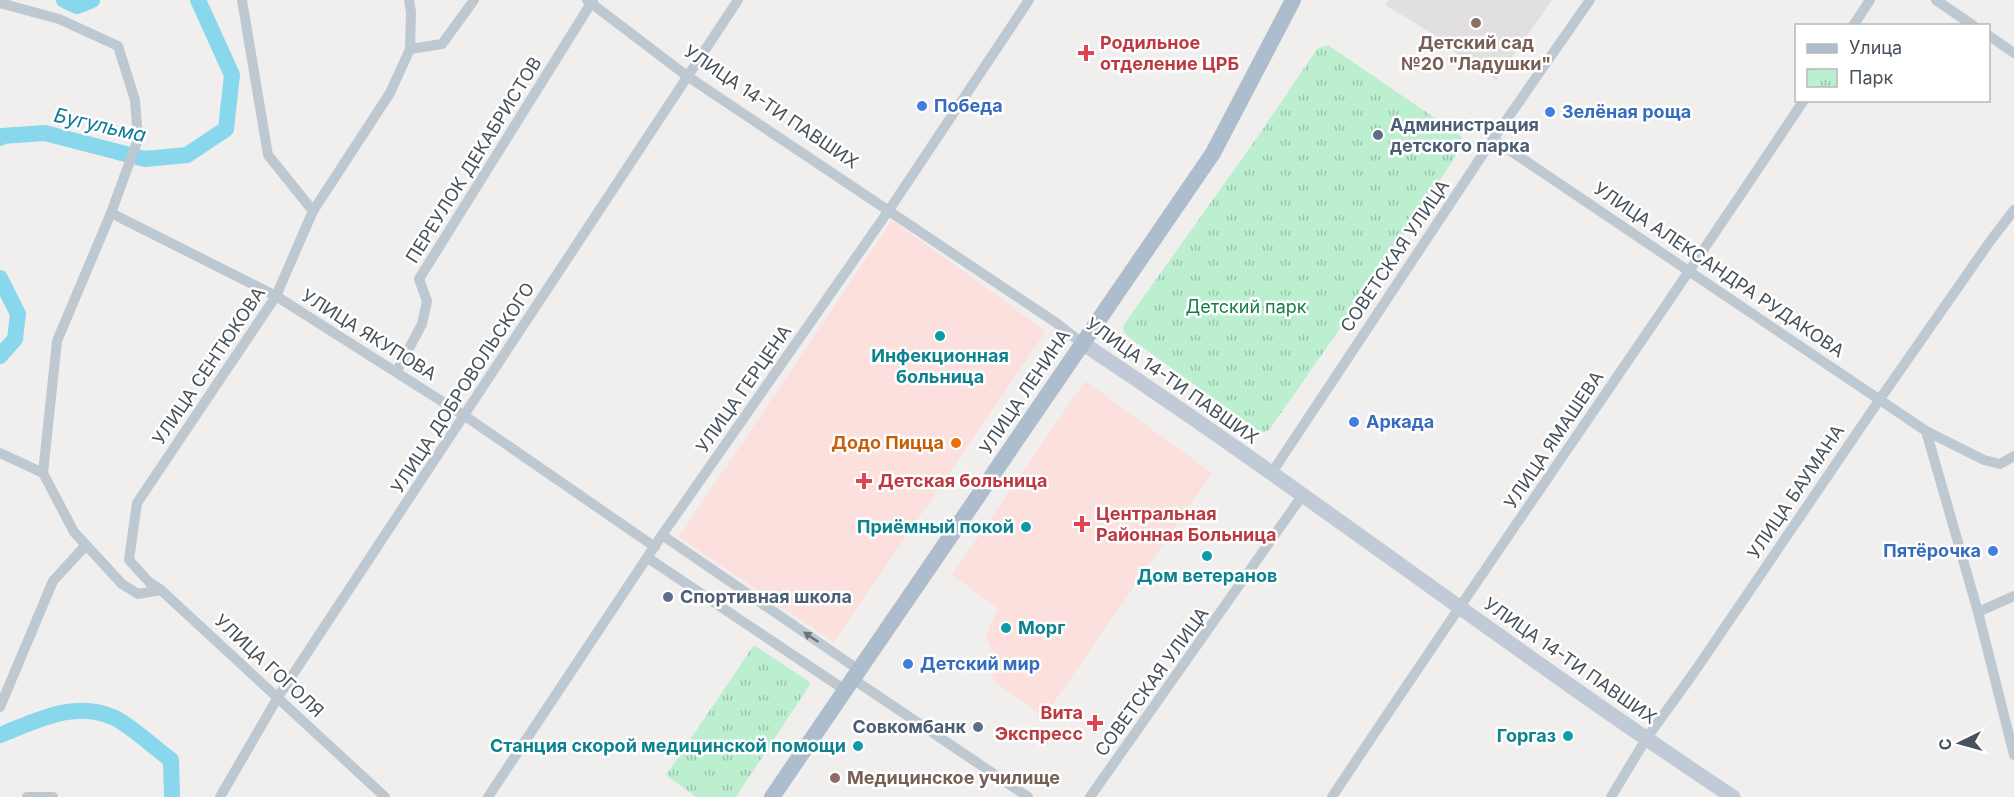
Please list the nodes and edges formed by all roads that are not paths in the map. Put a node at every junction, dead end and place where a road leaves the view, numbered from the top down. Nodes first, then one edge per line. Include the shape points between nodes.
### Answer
1 (242, 0) edge
2 (409, 0) edge
3 (474, 0) edge
4 (738, 0) edge
5 (1029, 0) edge
6 (1293, 0) edge
7 (1590, 0) edge
8 (1870, 0) edge
9 (1936, 0) edge
10 (590, 1) edge
11 (0, 3) edge
12 (1854, 24) edge
13 (1971, 24) edge
14 (1990, 36) edge
15 (410, 49) junction
16 (2014, 53) edge
17 (687, 76) junction
18 (1803, 102) edge
19 (1493, 139) junction
20 (889, 210) junction
21 (2014, 210) edge
22 (313, 211) junction
23 (111, 213) junction
24 (1691, 271) junction
25 (276, 296) junction
26 (1082, 343) junction
27 (397, 371) junction
28 (1880, 399) junction
29 (465, 416) junction
30 (1926, 431) junction
31 (0, 453) edge
32 (2014, 456) edge
33 (43, 473) junction
34 (1271, 474) junction
35 (1302, 496) junction
36 (662, 536) junction
37 (86, 545) junction
38 (655, 547) junction
39 (648, 558) junction
40 (129, 560) joint
41 (161, 590) junction
42 (2014, 596) edge
43 (1459, 606) junction
44 (1978, 612) junction
45 (852, 680) junction
46 (278, 697) junction
47 (0, 707) edge
48 (1646, 739) junction
49 (2014, 755) edge
50 (27, 797) edge
51 (53, 797) edge
52 (220, 797) edge
53 (385, 797) edge
54 (488, 797) edge
55 (772, 797) edge
56 (1028, 797) edge
57 (1090, 797) edge
58 (1332, 797) edge
59 (1611, 797) edge
60 (1733, 797) edge

1 - 22 street via 268,155
2 - 15 street
3 - 15 street via 442,44
4 - 17 street, УЛИЦА ДОБРОВОЛЬСКОГО
5 - 20 street, УЛИЦА ГЕРЦЕНА
6 - 26 main road, УЛИЦА ЛЕНИНА via 1213,153
7 - 19 street, СОВЕТСКАЯ УЛИЦА
8 - 12 street
9 - 13 street
10 - 17 street, УЛИЦА 14-ТИ ПАВШИХ
10 - 27 street, ПЕРЕУЛОК ДЕКАБРИСТОВ via 419,279 427,301 422,324
11 - 23 street via 59,18 118,46 135,100 138,138
14 - 16 street
15 - 22 street, УЛИЦА СЕНТЮКОВА via 390,93
17 - 20 street, УЛИЦА 14-ТИ ПАВШИХ
17 - 29 street, УЛИЦА ДОБРОВОЛЬСКОГО
18 - 24 street, УЛИЦА ЯМАШЕВА
19 - 24 street, УЛИЦА АЛЕКСАНДРА РУДАКОВА
19 - 34 street, СОВЕТСКАЯ УЛИЦА
20 - 26 street, УЛИЦА 14-ТИ ПАВШИХ
20 - 36 street, УЛИЦА ГЕРЦЕНА
21 - 28 street, УЛИЦА БАУМАНА
22 - 25 street, УЛИЦА СЕНТЮКОВА
23 - 25 street, УЛИЦА ЯКУПОВА
23 - 33 street via 57,340
24 - 28 street, УЛИЦА АЛЕКСАНДРА РУДАКОВА
24 - 43 street, УЛИЦА ЯМАШЕВА
25 - 27 street, УЛИЦА ЯКУПОВА
25 - 40 street, УЛИЦА СЕНТЮКОВА via 137,504
26 - 34 street, УЛИЦА 14-ТИ ПАВШИХ
26 - 45 main road, УЛИЦА ЛЕНИНА
27 - 29 street, УЛИЦА ЯКУПОВА
28 - 30 street, УЛИЦА АЛЕКСАНДРА РУДАКОВА
28 - 48 street, УЛИЦА БАУМАНА
29 - 38 street, УЛИЦА ЯКУПОВА
29 - 46 street, УЛИЦА ДОБРОВОЛЬСКОГО
30 - 32 street, УЛИЦА АЛЕКСАНДРА РУДАКОВА via 1984,460 2000,464
30 - 44 street
31 - 33 street
33 - 37 street via 74,532
34 - 35 street, УЛИЦА 14-ТИ ПАВШИХ
35 - 43 street, УЛИЦА 14-ТИ ПАВШИХ
35 - 57 street, СОВЕТСКАЯ УЛИЦА
36 - 38 street, УЛИЦА ГЕРЦЕНА
45 -> 36 street
37 - 41 street via 122,584 138,594
37 - 47 street via 53,581
38 - 39 street, УЛИЦА ГЕРЦЕНА
39 - 45 street
39 - 54 street, УЛИЦА ГЕРЦЕНА
40 - 41 street, УЛИЦА ГОГОЛЯ
41 - 46 street, УЛИЦА ГОГОЛЯ
42 - 44 street
43 - 48 street, УЛИЦА 14-ТИ ПАВШИХ
43 - 58 street, УЛИЦА ЯМАШЕВА
44 - 49 street
45 - 55 main road, УЛИЦА ЛЕНИНА
45 - 56 street
46 - 52 street, УЛИЦА ДОБРОВОЛЬСКОГО
46 - 53 street, УЛИЦА ГОГОЛЯ
48 - 59 street, УЛИЦА БАУМАНА
48 - 60 street, УЛИЦА 14-ТИ ПАВШИХ
50 - 51 street

